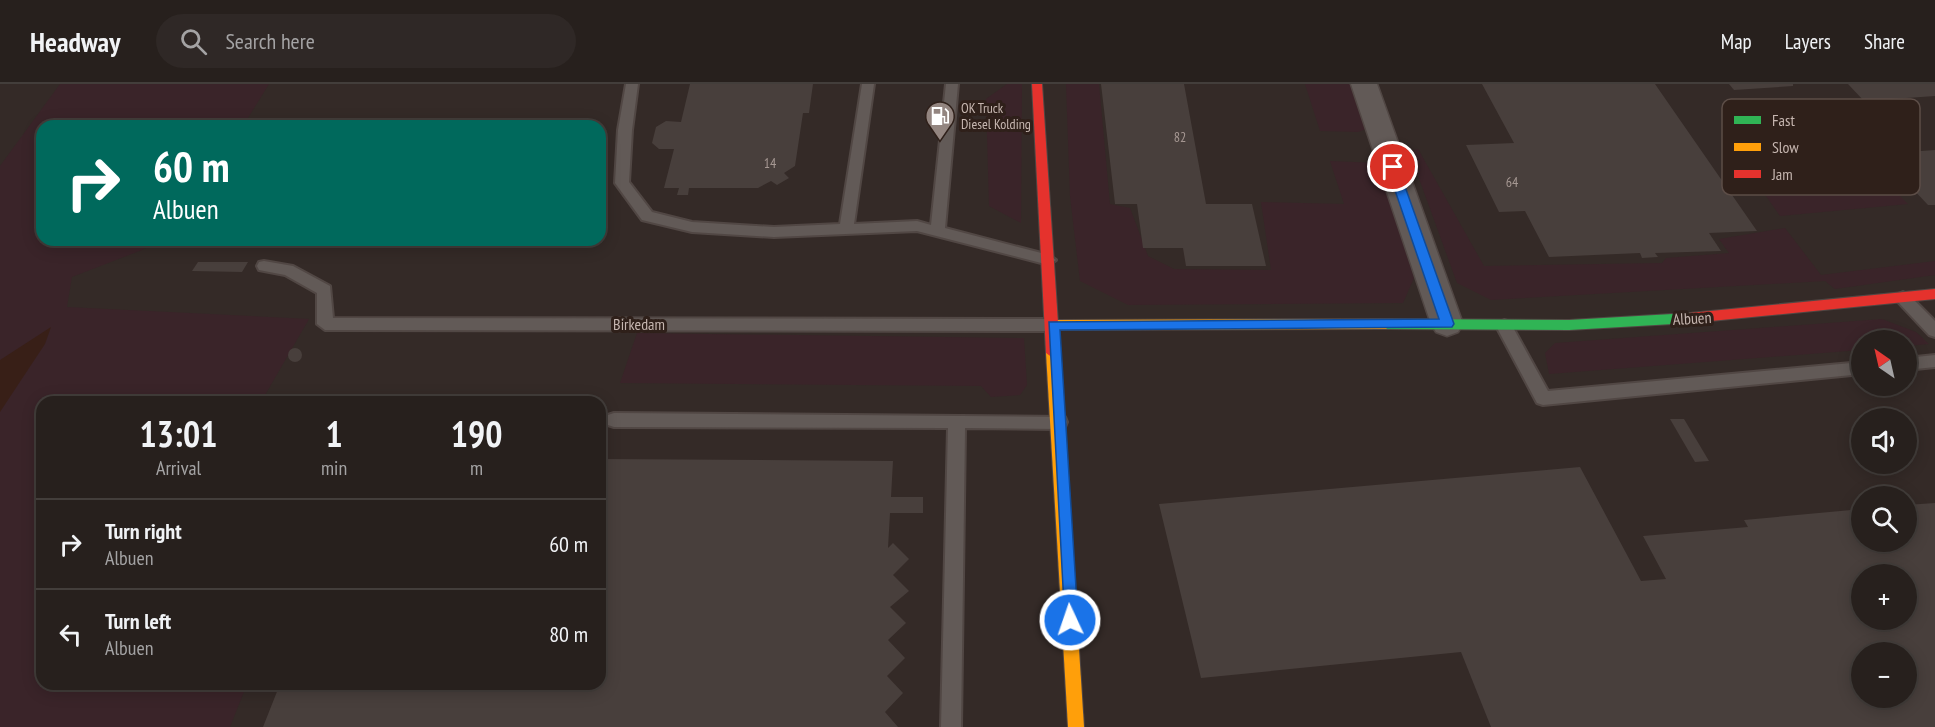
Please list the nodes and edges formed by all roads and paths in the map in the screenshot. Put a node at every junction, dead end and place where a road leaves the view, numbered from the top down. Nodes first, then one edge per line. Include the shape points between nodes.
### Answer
1 (632, 84) edge
2 (868, 84) edge
3 (952, 84) edge
4 (1037, 84) edge
5 (1364, 84) edge
6 (846, 229) junction
7 (938, 230) junction
8 (1049, 260) junction
9 (264, 266) dead end
10 (1935, 294) edge
11 (1903, 298) junction
12 (1448, 324) junction
13 (1054, 325) junction
14 (1504, 326) junction
15 (1935, 331) edge
16 (1935, 361) edge
17 (1917, 363) edge
18 (1851, 369) edge
19 (614, 420) dead end
20 (957, 422) junction
21 (1059, 422) junction
22 (951, 727) edge
23 (1076, 727) edge

1 - 6 lane via 621,183 647,216 692,227 774,232
2 - 6 lane
3 - 7 lane
4 - 8 street
5 - 12 street
6 - 7 lane via 917,226
7 - 8 lane
8 - 13 street
9 - 13 lane, Birkedam via 288,270 326,290 325,324
10 - 11 street, Albuen
11 - 14 street, Albuen via 1703,318
11 - 15 lane
12 - 13 street, Albuen
12 - 14 street, Albuen
13 - 21 street
14 - 18 lane via 1543,398
16 - 17 lane
19 - 20 lane
20 - 21 lane
20 - 22 lane
21 - 23 street

